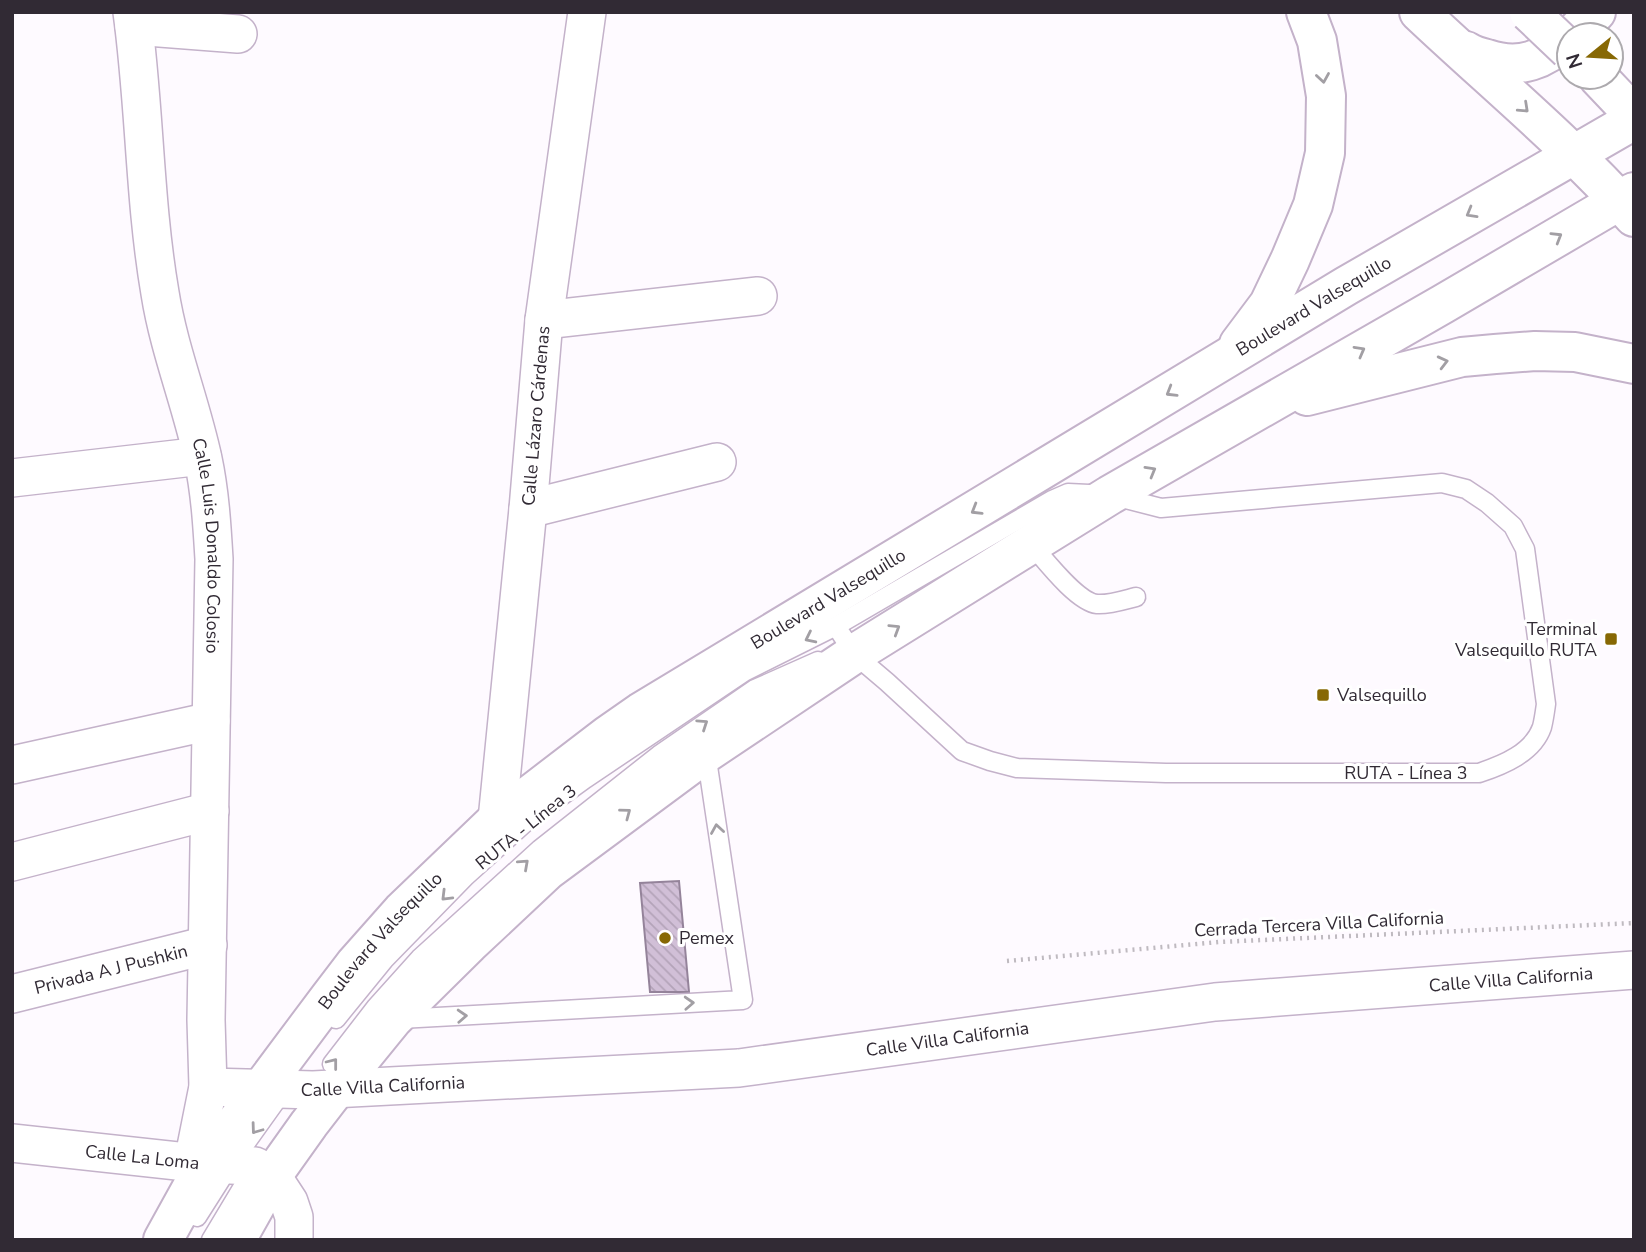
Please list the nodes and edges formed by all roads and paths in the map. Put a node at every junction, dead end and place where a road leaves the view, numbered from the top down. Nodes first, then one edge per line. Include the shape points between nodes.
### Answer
1 (587, 12) edge
2 (1306, 12) edge
3 (1419, 12) edge
4 (1529, 12) edge
5 (133, 19) edge
6 (238, 34) dead end
7 (1555, 37) edge
8 (1447, 38) junction
9 (1555, 50) edge
10 (1611, 91) edge
11 (1634, 115) edge
12 (1634, 120) edge
13 (1573, 154) junction
14 (1629, 203) edge
15 (758, 296) dead end
16 (544, 320) junction
17 (1230, 357) junction
18 (1634, 364) edge
19 (1258, 409) junction
20 (202, 456) junction
21 (717, 462) dead end
22 (12, 478) edge
23 (1110, 495) junction
24 (528, 509) junction
25 (1031, 544) junction
26 (1136, 597) dead end
27 (845, 640) junction
28 (211, 720) junction
29 (706, 753) junction
30 (12, 765) edge
31 (210, 811) junction
32 (497, 820) junction
33 (12, 862) edge
34 (1634, 923) edge
35 (208, 945) junction
36 (1007, 961) dead end
37 (1634, 970) edge
38 (12, 993) edge
39 (393, 1019) junction
40 (327, 1031) dead end
41 (208, 1087) junction
42 (298, 1089) junction
43 (12, 1143) edge
44 (236, 1165) junction
45 (175, 1237) edge
46 (211, 1240) edge
47 (236, 1240) edge
48 (294, 1240) edge

1 - 16 street, Calle Lázaro Cárdenas
2 -> 17 main road via 1317,41 1326,96 1325,153 1313,205 1290,260 1269,304
3 - 8 main road
4 - 7 main road, bridge
5 - 6 street
5 - 20 street, Calle Luis Donaldo Colosio via 160,296
8 - 9 main road via 1471,54 1498,63 1524,63
8 -> 13 main road
10 - 11 main road
12 - 13 main road, Boulevard Valsequillo
13 - 14 main road
13 -> 17 main road, Boulevard Valsequillo
19 -> 14 main road, Boulevard Valsequillo
15 - 16 street
16 - 24 street, Calle Lázaro Cárdenas
17 -> 32 main road, Boulevard Valsequillo via 641,712
19 -> 18 main road via 1462,357 1575,352
23 -> 19 main road, Boulevard Valsequillo
20 - 22 street
20 - 28 street, Calle Luis Donaldo Colosio via 214,559
21 - 24 street
23 - 25 main road, Boulevard Valsequillo
23 - 27 lane, RUTA - Línea 3 via 1068,493 1052,500
23 - 27 lane, RUTA - Línea 3 via 1161,508 1442,483 1466,489 1513,526 1525,549 1546,704 1541,729 1529,748 1479,774 1017,768 962,751
24 - 32 street, Calle Lázaro Cárdenas
25 - 26 lane via 1088,603
27 -> 25 main road, Boulevard Valsequillo
27 - 29 main road, Boulevard Valsequillo
27 -> 40 lane, RUTA - Línea 3 via 744,672 527,821 392,951
42 -> 27 lane via 420,958 540,849 659,754 755,689 823,659
28 - 30 street
28 - 31 street, Calle Luis Donaldo Colosio
39 -> 29 main road, Boulevard Valsequillo via 548,870
39 -> 29 lane via 743,1000
31 - 33 street
31 - 35 street, Calle Luis Donaldo Colosio
32 - 42 main road, Boulevard Valsequillo via 402,911 355,964
34 - 36 path, Cerrada Tercera Villa California via 1219,942
35 - 38 street, Privada A J Pushkin
35 - 41 street, Calle Luis Donaldo Colosio
37 - 42 street, Calle Villa California via 1215,1002 739,1068
39 - 42 main road, Boulevard Valsequillo
41 - 42 street
41 - 44 street, Calle Luis Donaldo Colosio
42 -> 44 main road, Boulevard Valsequillo
42 - 44 main road, Boulevard Valsequillo
43 - 44 street, Calle La Loma
44 - 45 main road, Boulevard Valsequillo
44 - 46 lane
44 - 47 main road, Boulevard Valsequillo
44 - 48 street via 289,1202

